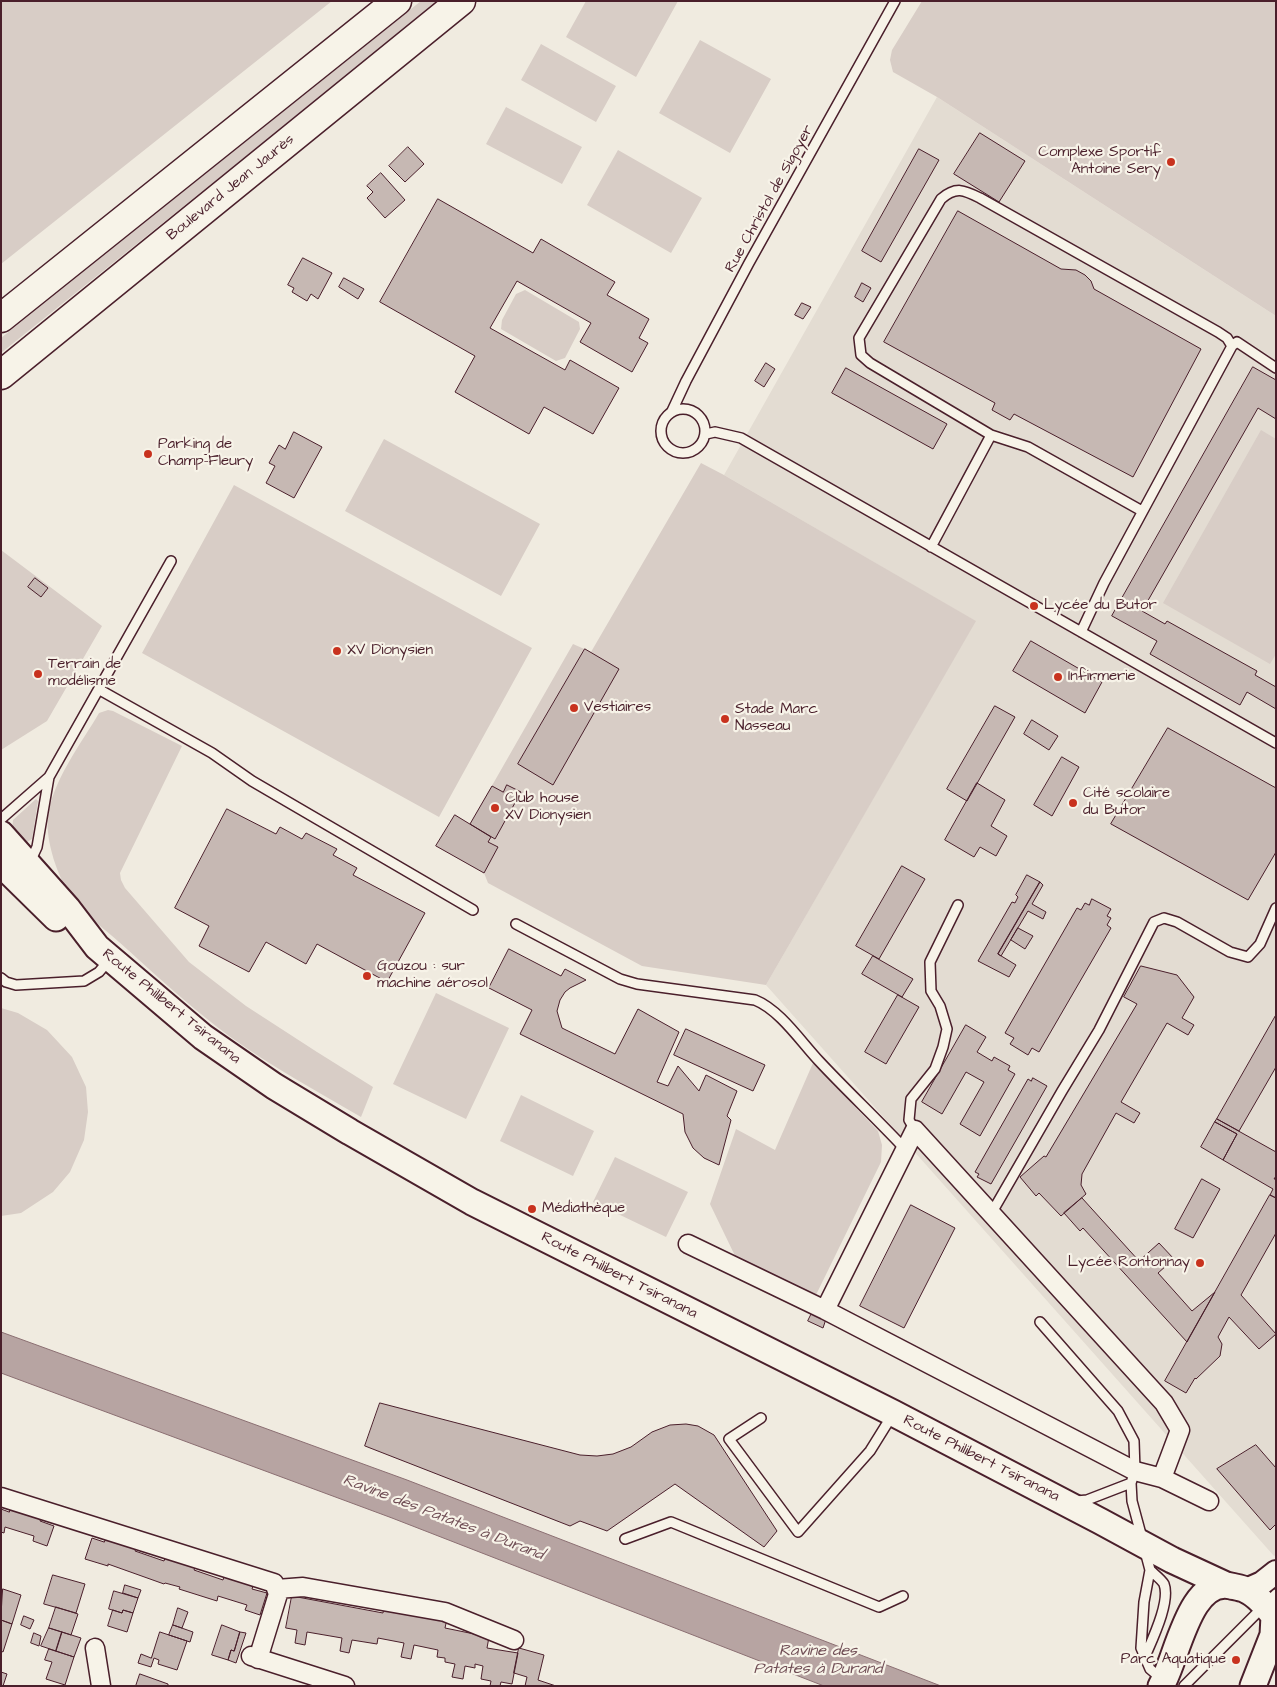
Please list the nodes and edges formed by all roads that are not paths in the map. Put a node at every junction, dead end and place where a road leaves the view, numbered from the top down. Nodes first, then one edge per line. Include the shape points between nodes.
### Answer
1 (397, 1) edge
2 (461, 1) edge
3 (895, 1) edge
4 (1, 318) edge
5 (1232, 346) junction
6 (1276, 368) edge
7 (1, 374) edge
8 (672, 412) junction
9 (706, 434) junction
10 (991, 435) junction
11 (1142, 511) junction
12 (931, 546) junction
13 (171, 562) dead end
14 (1082, 632) junction
15 (100, 690) junction
16 (1276, 743) edge
17 (50, 777) junction
18 (1, 818) edge
19 (1, 834) edge
20 (13, 867) edge
21 (958, 905) dead end
22 (1276, 908) edge
23 (473, 910) dead end
24 (516, 924) dead end
25 (103, 953) junction
26 (1, 978) edge
27 (915, 1130) junction
28 (906, 1149) junction
29 (991, 1214) junction
30 (688, 1244) dead end
31 (825, 1310) junction
32 (1040, 1322) dead end
33 (893, 1414) junction
34 (761, 1418) dead end
35 (1133, 1477) junction
36 (1162, 1478) junction
37 (1, 1497) edge
38 (1209, 1501) dead end
39 (1066, 1502) junction
40 (625, 1539) dead end
41 (1143, 1544) junction
42 (1161, 1565) junction
43 (1276, 1572) edge
44 (1236, 1588) junction
45 (277, 1589) junction
46 (903, 1596) dead end
47 (1193, 1606) junction
48 (1273, 1608) edge
49 (514, 1640) dead end
50 (95, 1648) dead end
51 (1144, 1659) junction
52 (1169, 1685) edge
53 (102, 1686) edge
54 (345, 1686) edge
55 (1253, 1686) edge

1 - 4 main road
2 - 7 main road, Boulevard Jean Jaurès
3 - 8 lane, Rue Christol de Sigoyer via 749,263
5 - 6 lane via 1237,342
5 - 10 lane via 1218,332 980,198 964,191 950,191 941,199 859,338 861,355
5 - 11 lane
8 - 9 lane via 682,409 693,412 701,418
8 - 9 lane via 664,418 661,436 676,451 683,453 698,448
9 - 12 lane via 715,432 741,438
10 - 11 lane via 1028,448
10 - 12 lane
11 - 14 lane
12 - 14 lane
13 - 15 lane
14 - 16 lane
15 - 17 lane
15 - 23 lane via 212,752 252,781
17 - 18 lane
17 - 20 lane via 37,847
19 - 20 main road, Route Philibert Tsiranana
20 - 25 main road, Route Philibert Tsiranana via 68,930
21 - 27 lane via 930,962 931,991 947,1029 935,1068 910,1099 909,1120
22 - 29 lane via 1260,944 1248,957 1230,952 1177,922 1164,918 1154,922 1099,1030
24 - 28 lane via 620,979 764,1004
25 - 26 lane via 99,972 84,982 16,985
25 - 33 main road, Route Philibert Tsiranana via 203,1036 274,1086 350,1132 472,1202
27 - 28 street
27 - 29 street
28 - 31 street
29 - 36 street via 1164,1402 1180,1430
30 - 31 street
31 - 35 street
32 - 35 lane via 1118,1411 1134,1440
33 - 34 lane via 870,1452 798,1532 729,1439
33 - 39 main road, Route Philibert Tsiranana
35 - 36 street
35 - 39 lane via 1087,1500
35 - 41 lane via 1132,1501
36 - 38 street
37 - 45 street via 274,1583
39 - 41 main road, Route Philibert Tsiranana
40 - 46 lane via 671,1522 878,1607
41 - 42 main road, Route Philibert Tsiranana
42 - 44 main road, Route Philibert Tsiranana
42 - 47 main road via 1186,1588
42 - 51 lane via 1165,1599
42 - 51 lane via 1144,1602 1141,1648
43 - 44 street via 1262,1582
44 - 47 main road via 1207,1590
44 - 48 main road, Route Philibert Tsiranana
45 - 49 street via 303,1588 444,1612
45 - 54 street via 255,1657
47 - 52 main road
48 - 52 lane
48 - 55 main road via 1272,1635
50 - 53 street
51 - 52 lane via 1150,1669

